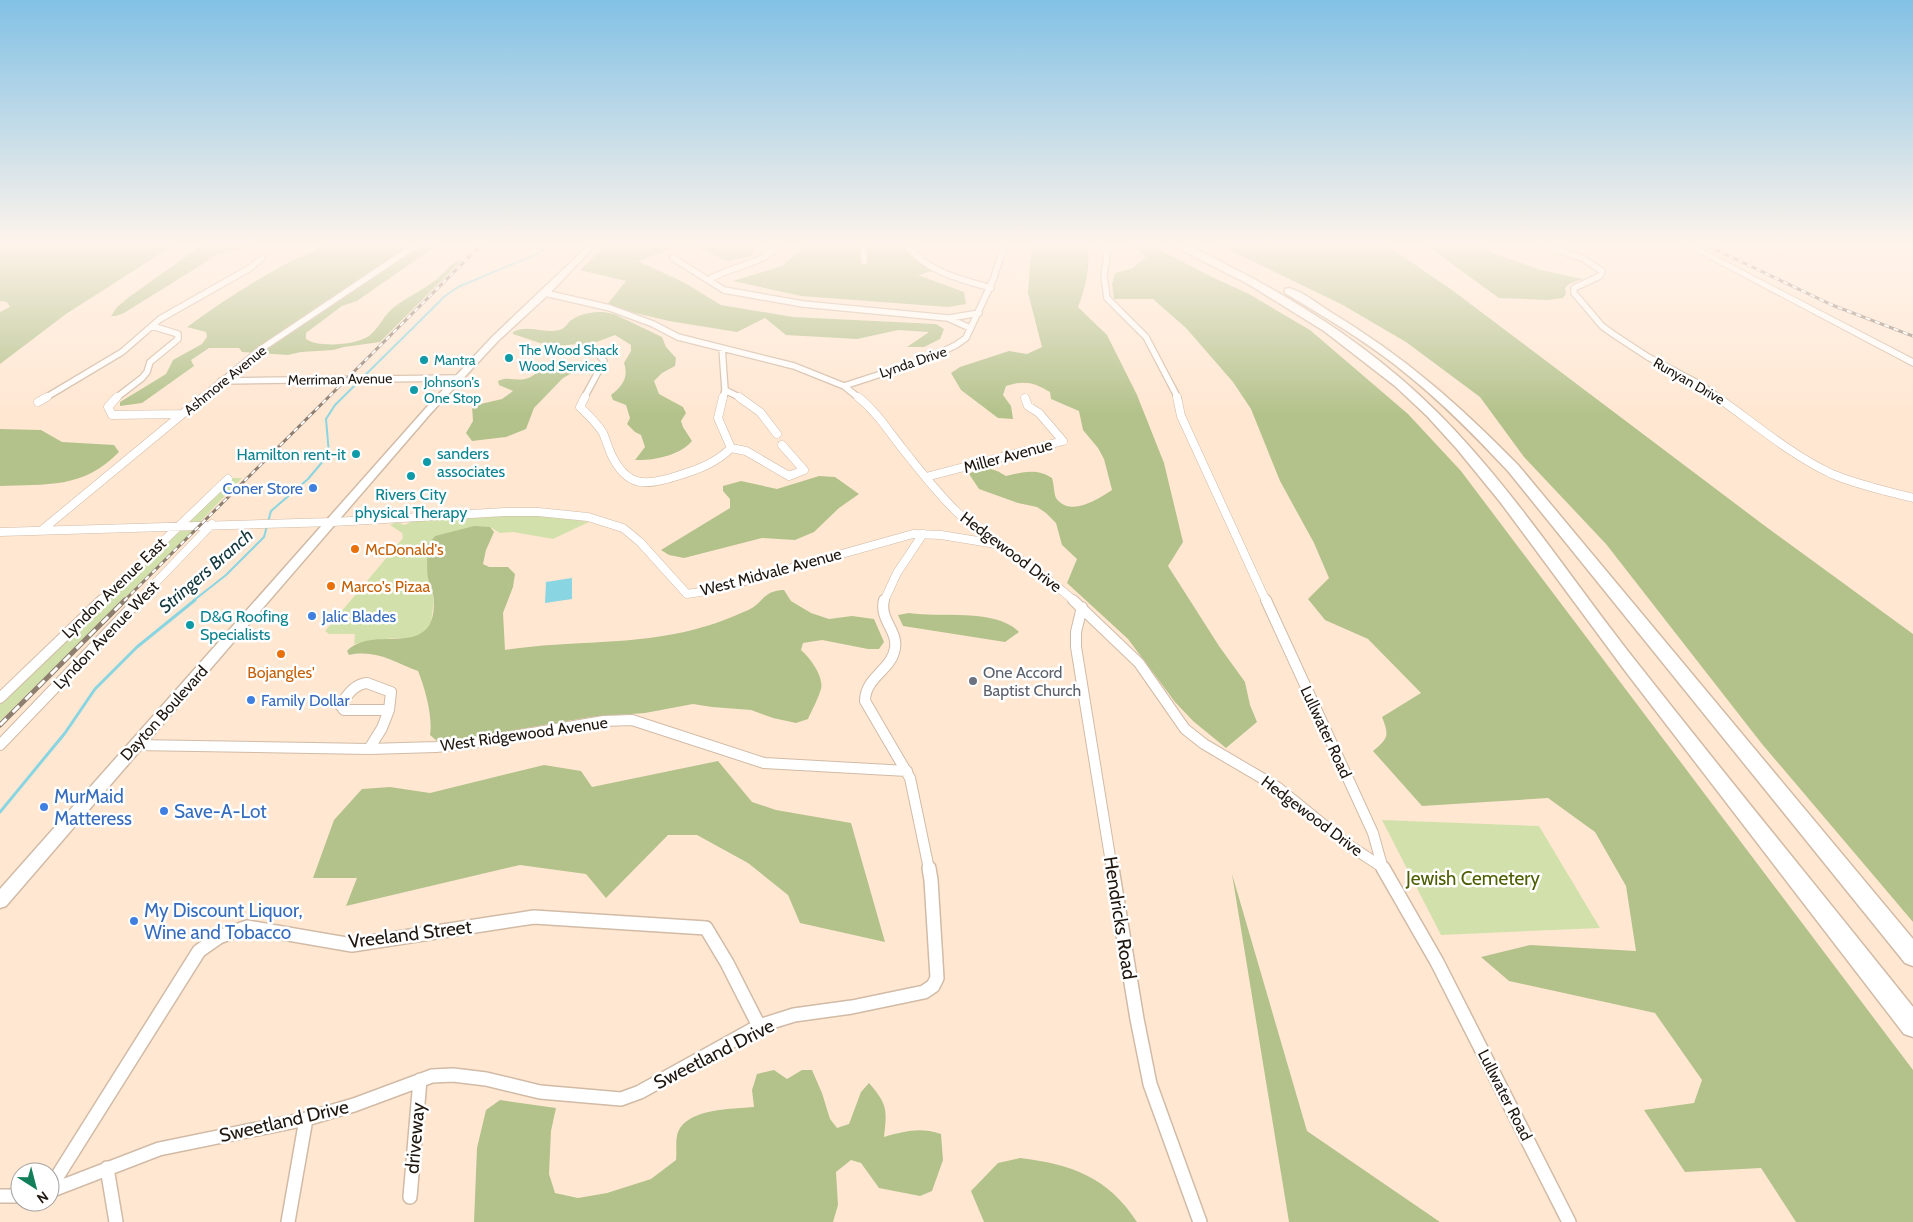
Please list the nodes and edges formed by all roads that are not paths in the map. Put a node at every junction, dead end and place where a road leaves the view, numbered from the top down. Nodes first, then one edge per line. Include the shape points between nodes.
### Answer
1 (193, 300) edge
2 (334, 300) edge
3 (537, 300) edge
4 (575, 300) edge
5 (774, 300) edge
6 (985, 300) edge
7 (1109, 300) edge
8 (1281, 300) edge
9 (1304, 300) edge
10 (1580, 300) edge
11 (1793, 300) edge
12 (979, 313) junction
13 (948, 318) junction
14 (152, 326) junction
15 (970, 328) junction
16 (593, 348) dead end
17 (722, 348) junction
18 (1913, 363) edge
19 (459, 378) junction
20 (221, 381) junction
21 (844, 386) junction
22 (725, 390) junction
23 (1025, 398) dead end
24 (38, 402) dead end
25 (182, 414) junction
26 (778, 434) dead end
27 (782, 445) dead end
28 (731, 448) junction
29 (926, 477) junction
30 (228, 479) dead end
31 (1913, 498) edge
32 (333, 522) junction
33 (212, 524) junction
34 (178, 526) junction
35 (42, 530) junction
36 (0, 532) edge
37 (11, 532) junction
38 (923, 534) junction
39 (0, 541) edge
40 (996, 544) junction
41 (1082, 607) junction
42 (0, 698) edge
43 (390, 710) junction
44 (135, 744) junction
45 (0, 745) edge
46 (369, 749) junction
47 (907, 771) junction
48 (1382, 867) junction
49 (0, 901) edge
50 (1913, 956) edge
51 (759, 1026) junction
52 (1913, 1026) edge
53 (420, 1080) junction
54 (306, 1119) junction
55 (107, 1168) junction
56 (60, 1172) edge
57 (60, 1188) edge
58 (410, 1197) dead end
59 (116, 1222) edge
60 (288, 1222) edge
61 (1200, 1222) edge
62 (1569, 1222) edge

1 - 14 street
2 - 20 street, Ashmore Avenue via 261,349
3 - 19 main road, Dayton Boulevard
4 - 17 street, Hedgewood Drive via 610,308 678,337
5 - 13 street
6 - 12 street, Lynda Drive
7 - 48 street, Lullwater Road via 1146,337 1178,398 1181,416 1373,833
8 - 52 highway via 1379,367 1443,427 1494,485 1597,623
9 - 50 highway via 1412,373 1513,468
10 - 31 street, Runyan Drive via 1602,326 1627,344 1701,385 1817,466 1849,481
11 - 18 main road
12 - 13 street
12 - 15 street, Lynda Drive
13 - 15 street
14 - 24 street via 101,365
14 - 25 street via 178,334 178,340 150,362 142,378 108,407 112,415 121,416
15 - 21 street, Lynda Drive via 966,338 954,348
16 - 28 street via 604,361 600,375 584,395 580,407 600,430 626,478 637,483 656,482 714,462
17 - 21 street, Hedgewood Drive via 794,366
17 - 22 street
19 - 20 street, Merriman Avenue
19 - 32 main road, Dayton Boulevard
20 - 25 street, Ashmore Avenue
21 - 29 street, Hedgewood Drive via 872,408
22 - 26 street via 761,411
22 - 28 street via 718,418
23 - 29 street, Miller Avenue via 1028,406 1039,413 1063,441
25 - 35 street, Ashmore Avenue
27 - 28 street via 804,470 789,476 746,451
29 - 40 street, Hedgewood Drive via 956,511
30 - 34 street, Lyndon Avenue East
32 - 33 street
32 - 38 street, West Midvale Avenue via 505,512 588,517 623,528 687,594 712,590 879,542
32 - 44 main road, Dayton Boulevard
33 - 34 street
33 - 45 street, Lyndon Avenue West
34 - 35 street
34 - 42 street, Lyndon Avenue East
35 - 37 street
36 - 37 street
37 - 39 street
38 - 40 street, West Midvale Avenue
38 - 47 street, Sweetland Drive via 885,593 882,612 895,637 895,651 864,695
40 - 41 street, Hedgewood Drive via 1059,587
41 - 48 street, Hedgewood Drive via 1139,663 1185,729 1204,744 1277,787 1347,844
41 - 61 street, Hendricks Road via 1076,647 1137,1018 1150,1084
43 - 43 street via 391,692 369,682 356,686 340,705 344,710
43 - 46 street via 385,728
44 - 46 street, West Ridgewood Avenue
44 - 49 main road, Dayton Boulevard
46 - 47 street, West Ridgewood Avenue via 463,744 604,721 632,720 764,763
47 - 51 street, Sweetland Drive via 931,880 937,978 933,986 924,992 794,1015
48 - 62 street, Lullwater Road via 1438,962
51 - 53 street, Sweetland Drive via 640,1092 621,1099 540,1092 453,1075
51 - 56 street, Vreeland Street via 706,928 534,917 352,945 247,928 219,937 199,951
53 - 54 street, Sweetland Drive
53 - 58 street, driveway
54 - 55 street, Sweetland Drive via 159,1149
54 - 60 street
55 - 57 street, Sweetland Drive
55 - 59 street

